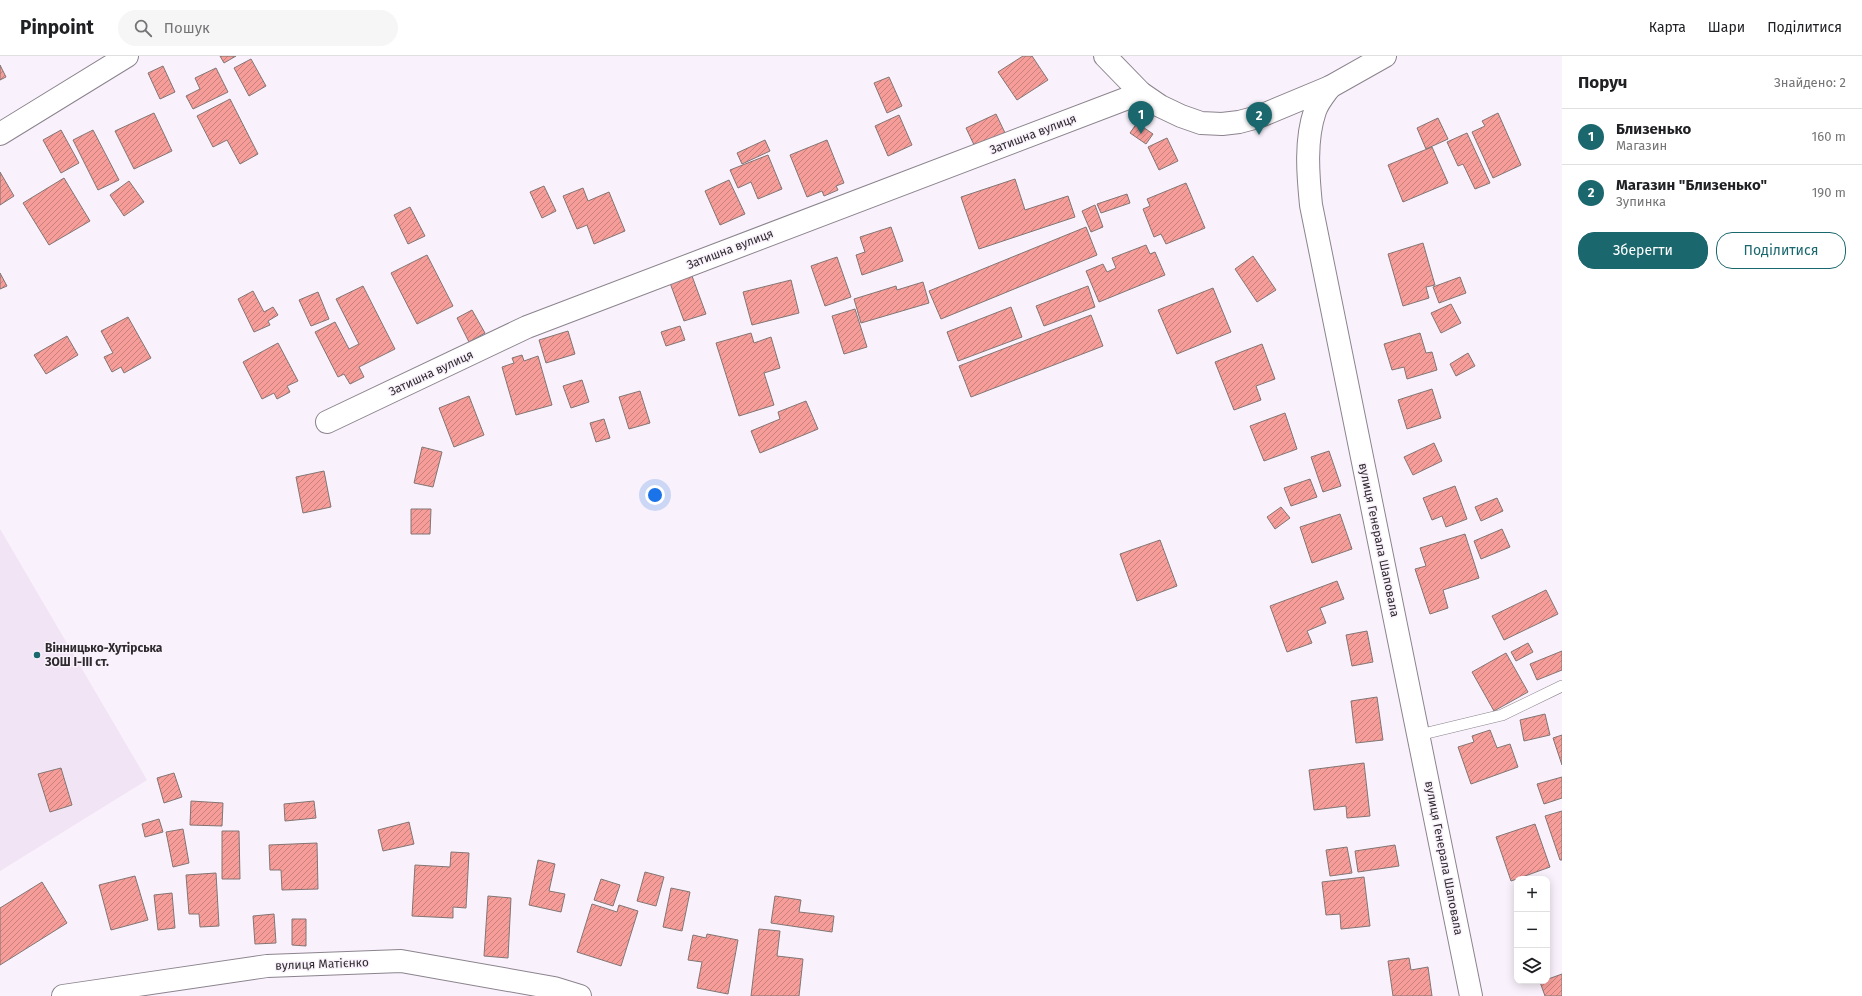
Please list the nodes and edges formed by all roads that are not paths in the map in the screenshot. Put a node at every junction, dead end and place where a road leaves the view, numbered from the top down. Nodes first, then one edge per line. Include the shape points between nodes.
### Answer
1 (127, 56) edge
2 (1106, 56) edge
3 (1385, 56) edge
4 (1330, 87) junction
5 (1141, 93) junction
6 (0, 134) edge
7 (327, 422) dead end
8 (1562, 686) edge
9 (1419, 734) junction
10 (63, 996) edge
11 (580, 996) edge
12 (1471, 996) edge

1 - 6 street
2 - 5 street
3 - 4 street
4 - 5 street via 1258,117 1222,124 1202,123 1181,116
4 - 9 street, вулиця Генерала Шаповала via 1315,109 1311,125 1308,175 1311,205
5 - 7 street, Затишна вулиця via 527,327
8 - 9 lane via 1502,715
9 - 12 street, вулиця Генерала Шаповала
10 - 11 street, вулиця Матієнко via 267,966 401,961 554,988

